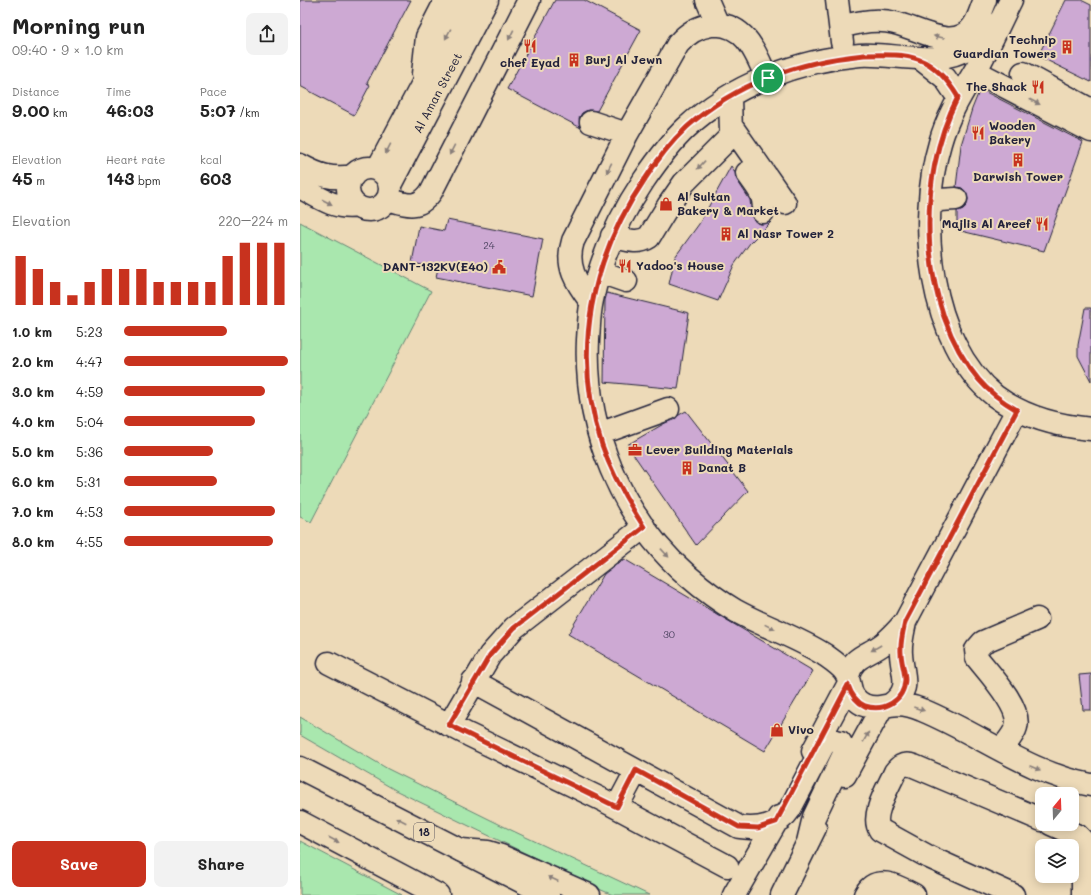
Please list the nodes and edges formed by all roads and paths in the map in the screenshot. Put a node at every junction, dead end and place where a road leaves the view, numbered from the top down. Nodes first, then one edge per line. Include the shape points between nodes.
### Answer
1 (446, 0) edge
2 (466, 0) edge
3 (487, 0) edge
4 (529, 0) edge
5 (706, 0) edge
6 (837, 0) edge
7 (985, 0) edge
8 (1012, 0) edge
9 (1000, 21) junction
10 (718, 25) junction
11 (841, 27) junction
12 (844, 57) junction
13 (921, 59) junction
14 (975, 71) junction
15 (1023, 73) dead end
16 (768, 78) junction
17 (422, 83) junction
18 (730, 96) junction
19 (958, 97) junction
20 (1091, 110) edge
21 (591, 122) dead end
22 (1091, 131) edge
23 (627, 134) junction
24 (729, 134) junction
25 (300, 166) edge
26 (353, 176) junction
27 (932, 184) junction
28 (385, 185) junction
29 (300, 187) edge
30 (785, 203) dead end
31 (357, 206) junction
32 (930, 206) junction
33 (763, 212) dead end
34 (612, 236) junction
35 (596, 286) junction
36 (624, 286) dead end
37 (666, 406) dead end
38 (1017, 410) junction
39 (598, 429) junction
40 (1091, 429) edge
41 (644, 527) junction
42 (1037, 619) dead end
43 (905, 622) junction
44 (329, 663) dead end
45 (473, 681) junction
46 (848, 681) junction
47 (886, 706) junction
48 (449, 725) junction
49 (1001, 750) junction
50 (300, 768) edge
51 (636, 770) junction
52 (1091, 785) edge
53 (617, 807) junction
54 (1035, 817) edge
55 (300, 822) edge
56 (776, 822) junction
57 (739, 827) junction
58 (1066, 831) edge
59 (808, 842) junction
60 (460, 850) junction
61 (754, 861) junction
62 (727, 866) dead end
63 (438, 895) edge
64 (548, 895) edge
65 (589, 895) edge
66 (734, 895) edge
67 (782, 895) edge
68 (865, 895) edge
69 (914, 895) edge
70 (1013, 895) edge
71 (1083, 895) edge

1 - 17 street via 427,37
2 -> 17 street, Al Aman Street
3 - 28 street, Al Aman Street
4 -> 28 street via 431,192 415,205 404,205
5 - 10 street
6 - 11 street
7 -> 11 street via 971,29 957,38 937,37 894,22 857,22
8 - 9 street
9 - 13 street via 968,49 950,56
9 - 14 street
10 - 16 street via 734,29 747,40
10 - 23 street via 702,26 678,44
11 - 12 street
12 - 13 street via 889,55
12 - 16 street via 816,62
13 - 19 street via 938,70
14 - 19 street
14 -> 22 street
15 - 20 street
16 - 18 street
17 -> 28 street, Al Aman Street
18 - 24 street
18 - 34 street via 687,127 669,146 638,190
19 - 27 street via 939,144
21 - 23 street
23 -> 35 street via 570,248 569,263 578,284
24 - 30 street
24 - 33 street via 762,195
24 -> 34 street via 684,183 649,237 634,242
25 - 26 street via 331,178
26 - 28 street via 364,169
26 - 31 street via 348,189 352,201
27 - 32 street
27 - 32 street via 956,193
28 - 31 street via 377,209 363,209
29 -> 31 street via 336,206
32 - 38 street via 933,275 945,320 979,380
34 - 35 street
35 - 36 street
35 - 39 street via 588,355 589,386
37 - 39 street
38 - 40 street via 1057,424
38 - 43 street
39 - 41 street via 619,484
41 - 45 street via 514,628 490,655
41 -> 46 street via 664,552 710,594 737,611 818,651 841,668
42 - 49 street via 983,642 976,650 977,658 1017,714 1014,732
43 -> 46 street via 887,641 856,659 849,670
43 - 47 street via 901,653 904,686 899,697
44 - 48 street
45 - 48 street
45 - 51 street
46 - 47 street via 854,696 862,704 874,708
46 - 56 street
47 -> 49 street via 906,706 922,710
59 -> 47 street
48 - 53 street
49 -> 52 street via 1036,768 1070,781
60 -> 50 street, 18
51 - 53 street
51 - 57 street
53 - 62 street
54 - 70 street via 905,764 897,768 876,814 876,825 880,830 930,857
55 -> 63 street
56 - 57 street via 758,828
56 - 59 street via 790,809 824,744 831,740 840,742 844,754 814,817
56 - 61 street
57 - 61 street
58 - 71 street via 1083,841
59 - 67 street
60 - 64 street, 18
65 -> 60 street via 501,856 488,852
61 - 66 street
68 - 69 street via 872,887 885,882

